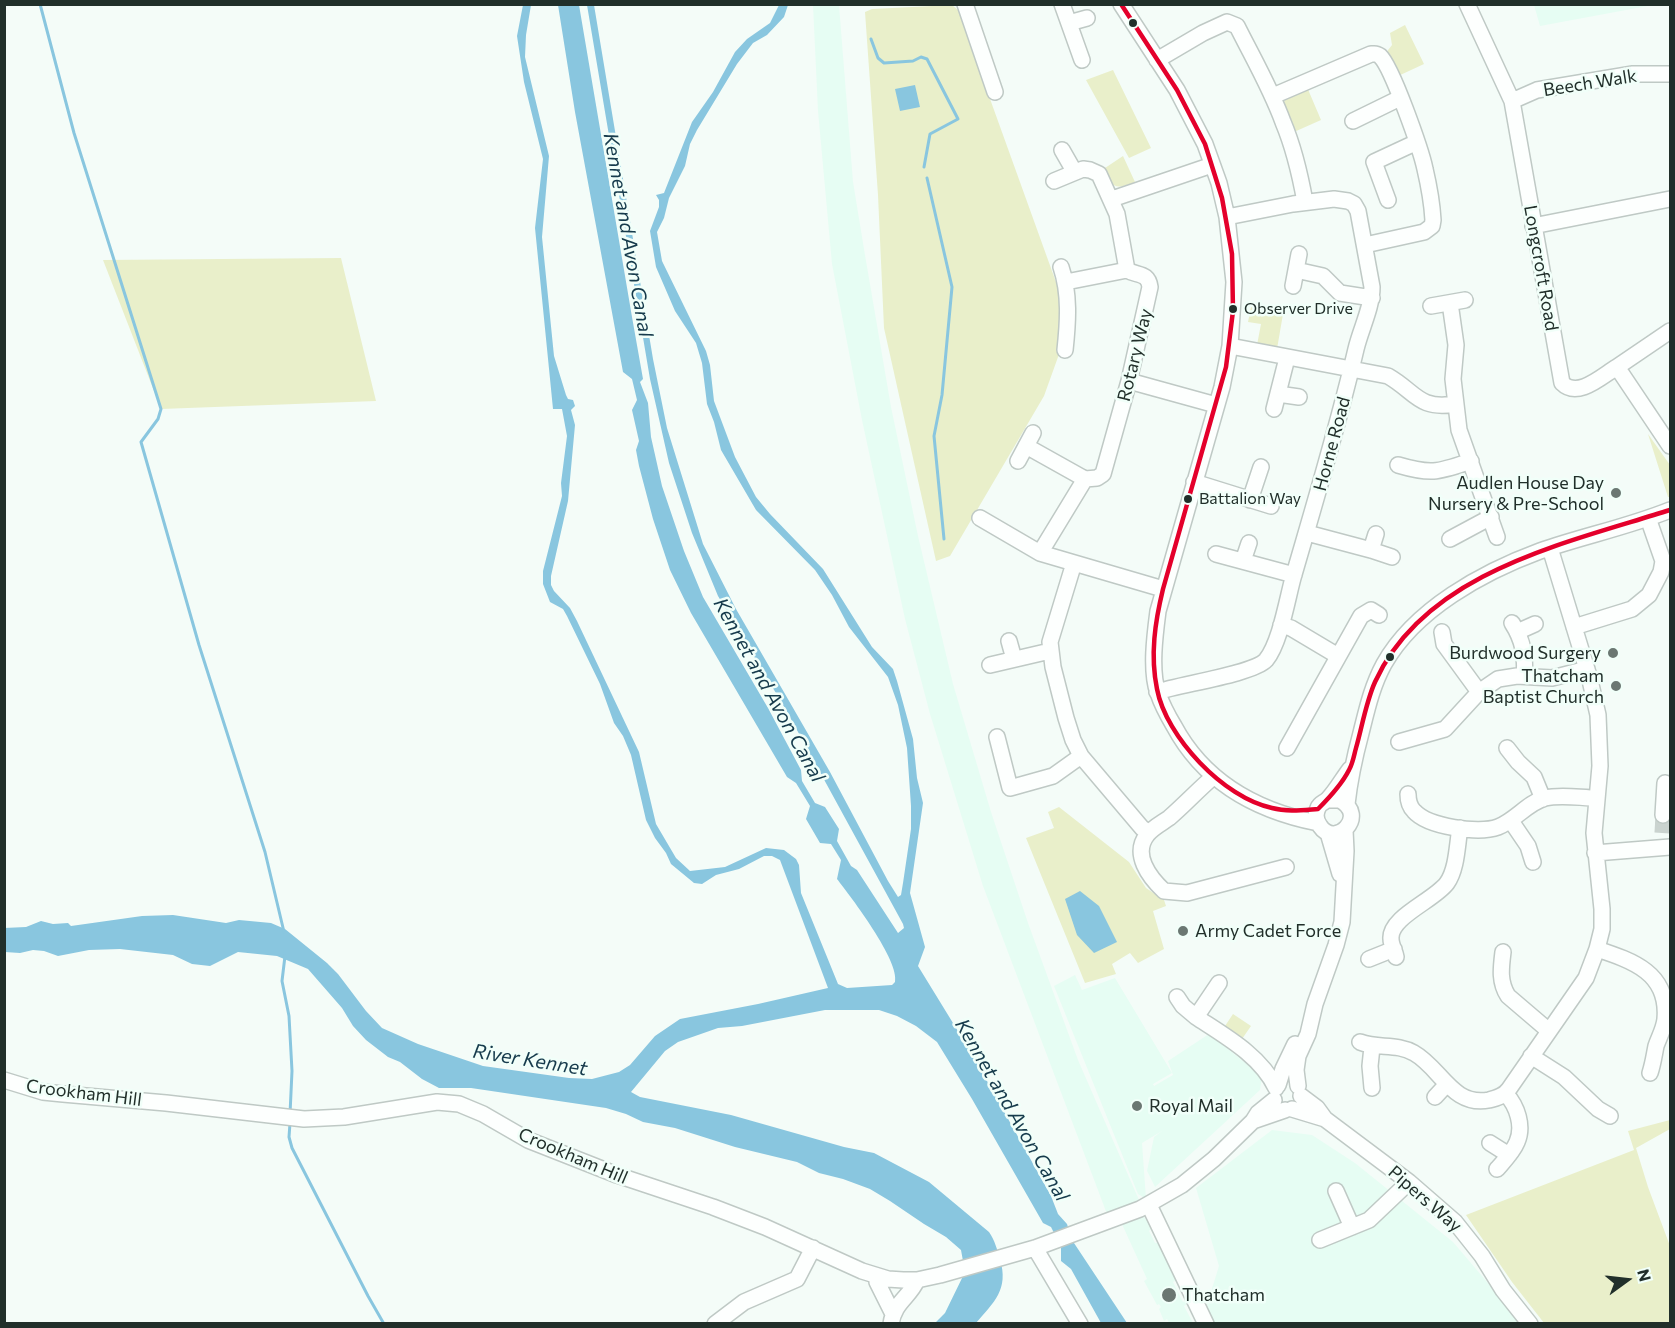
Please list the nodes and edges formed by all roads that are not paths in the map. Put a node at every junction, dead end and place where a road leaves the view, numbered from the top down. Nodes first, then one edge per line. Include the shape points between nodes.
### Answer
1 (965, 4) edge
2 (1062, 4) edge
3 (1121, 4) edge
4 (1467, 4) edge
5 (1087, 18) dead end
6 (1070, 22) junction
7 (1082, 60) dead end
8 (1157, 60) junction
9 (1671, 74) edge
10 (996, 92) dead end
11 (1273, 96) junction
12 (1400, 98) junction
13 (1512, 101) junction
14 (1353, 121) dead end
15 (1416, 142) junction
16 (1062, 150) dead end
17 (1212, 165) junction
18 (1074, 171) junction
19 (1054, 181) dead end
20 (1112, 199) junction
21 (1671, 199) edge
22 (1388, 200) dead end
23 (1305, 202) junction
24 (1227, 218) junction
25 (1533, 226) junction
26 (1365, 245) junction
27 (1299, 254) dead end
28 (1127, 270) junction
29 (1296, 270) junction
30 (1293, 286) dead end
31 (1372, 298) junction
32 (1431, 306) dead end
33 (1671, 331) edge
34 (1230, 346) junction
35 (1065, 350) dead end
36 (1287, 358) junction
37 (1617, 367) junction
38 (1352, 370) junction
39 (1129, 381) junction
40 (1299, 397) dead end
41 (1455, 404) junction
42 (1216, 405) junction
43 (1671, 446) edge
44 (1018, 461) dead end
45 (1471, 461) junction
46 (1398, 465) dead end
47 (1261, 467) dead end
48 (1085, 479) junction
49 (1194, 482) junction
50 (1250, 500) junction
51 (1271, 506) dead end
52 (1671, 510) edge
53 (980, 518) dead end
54 (1491, 518) junction
55 (1648, 518) junction
56 (1307, 533) junction
57 (1377, 534) dead end
58 (1497, 537) dead end
59 (1450, 539) dead end
60 (1249, 543) dead end
61 (1550, 548) junction
62 (1371, 550) junction
63 (1040, 553) junction
64 (1216, 554) dead end
65 (1392, 557) dead end
66 (1243, 561) junction
67 (1074, 563) junction
68 (1294, 575) junction
69 (1163, 589) junction
70 (1379, 615) dead end
71 (1535, 624) dead end
72 (1281, 625) junction
73 (1574, 627) junction
74 (1009, 641) dead end
75 (1440, 641) dead end
76 (1050, 651) junction
77 (1338, 656) junction
78 (1014, 659) junction
79 (990, 665) dead end
80 (1587, 669) junction
81 (1524, 676) junction
82 (1157, 692) junction
83 (1479, 692) junction
84 (997, 737) dead end
85 (1399, 742) dead end
86 (1507, 747) dead end
87 (1287, 748) dead end
88 (1081, 756) junction
89 (1350, 769) junction
90 (1213, 777) junction
91 (1665, 783) dead end
92 (1408, 794) dead end
93 (1597, 798) junction
94 (1543, 799) junction
95 (1347, 804) junction
96 (1663, 814) tunnel mouth
97 (1323, 816) junction
98 (1510, 821) junction
99 (1460, 828) junction
100 (1345, 830) junction
101 (1148, 832) junction
102 (1664, 842) edge
103 (1595, 854) junction
104 (1533, 862) dead end
105 (1279, 874) dead end
106 (1343, 883) junction
107 (1597, 949) junction
108 (1503, 952) dead end
109 (1369, 959) dead end
110 (1218, 983) dead end
111 (1177, 997) dead end
112 (1315, 1004) junction
113 (1196, 1017) junction
114 (1549, 1031) junction
115 (1308, 1034) junction
116 (1532, 1056) junction
117 (1663, 1059) edge
118 (1650, 1074) dead end
119 (4, 1080) edge
120 (1447, 1084) junction
121 (1372, 1088) dead end
122 (1299, 1091) junction
123 (1506, 1094) junction
124 (1435, 1097) dead end
125 (1281, 1098) junction
126 (1321, 1113) junction
127 (1599, 1114) dead end
128 (1490, 1143) dead end
129 (1509, 1155) junction
130 (1497, 1169) dead end
131 (1409, 1182) junction
132 (1336, 1191) dead end
133 (1149, 1205) junction
134 (1352, 1227) junction
135 (1320, 1240) dead end
136 (1040, 1247) junction
137 (813, 1248) junction
138 (877, 1276) junction
139 (916, 1280) junction
140 (892, 1318) edge
141 (715, 1323) edge
142 (1080, 1323) edge
143 (1206, 1323) edge
144 (1530, 1323) edge

1 - 10 street
2 - 6 street
3 - 8 street
4 - 13 street, Longcroft Road
5 - 6 street
6 - 7 street
8 - 11 street via 1227,22 1237,26
8 - 17 street via 1190,112
9 - 13 street, Beech Walk via 1633,74 1537,90
11 - 12 street via 1375,54 1385,64
11 - 23 street via 1293,148
12 - 14 street
12 - 15 street
13 - 25 street, Longcroft Road
15 - 22 street via 1374,162
15 - 26 street via 1425,168 1432,226 1424,232
16 - 18 street
17 - 20 street
17 - 24 street
18 - 19 street
18 - 20 street via 1086,169 1099,174
20 - 28 street via 1122,230
21 - 25 street
23 - 24 street
23 - 26 street, Horne Road via 1342,199 1354,204
24 - 34 street via 1234,282
25 - 37 street, Longcroft Road via 1562,383 1581,388
26 - 31 street, Horne Road
27 - 29 street
28 - 35 street via 1064,282 1068,324
28 - 39 street, Rotary Way via 1147,278 1150,287
29 - 30 street
29 - 31 street via 1323,276 1340,293
31 - 38 street, Horne Road
32 - 41 street via 1458,301
33 - 37 street
34 - 36 street
34 - 42 street
36 - 38 street
36 - 40 street via 1276,402
37 - 43 street
38 - 41 street via 1388,376 1425,403
38 - 56 street, Horne Road
39 - 42 street
39 - 48 street, Rotary Way via 1103,474
41 - 45 street via 1459,430
42 - 49 street
44 - 48 street via 1030,440
45 - 46 street via 1437,472
45 - 54 street
47 - 50 street
48 - 63 street, Rotary Way
49 - 50 street
49 - 69 street
50 - 51 street
52 - 55 street
53 - 63 street
54 - 58 street
54 - 59 street
55 - 61 street
55 - 73 street via 1663,561 1649,595 1632,609
56 - 62 street
56 - 68 street, Horne Road
57 - 62 street
60 - 66 street
61 - 73 street
61 - 89 street via 1466,585 1406,634 1375,683
62 - 65 street
63 - 67 street
64 - 66 street
66 - 68 street
67 - 69 street
67 - 76 street
68 - 72 street, Horne Road
69 - 82 street via 1155,641
70 - 77 street via 1371,610 1364,613
71 - 81 street via 1515,627 1525,654
72 - 77 street
72 - 82 street, Horne Road via 1269,655 1257,667
73 - 80 street
74 - 78 street
75 - 83 street
76 - 78 street
76 - 88 street via 1070,731
77 - 87 street via 1303,734
78 - 79 street
80 - 81 street via 1552,678
80 - 93 street via 1600,733
81 - 83 street via 1498,679
82 - 90 street via 1186,747
83 - 85 street via 1449,726 1423,744
84 - 88 street via 1010,788 1032,790
86 - 94 street via 1534,777
88 - 101 street
89 - 95 street
89 - 97 street
90 - 97 street via 1241,796 1290,818
90 - 101 street
91 - 96 street
92 - 99 street via 1413,818
93 - 94 street
93 - 103 street
94 - 98 street
95 - 97 street via 1336,798
95 - 100 street via 1352,815
97 - 100 street via 1334,834
97 - 106 street
98 - 99 street via 1491,829
98 - 104 street via 1528,846
99 - 109 street via 1449,880 1396,924 1391,939 1395,953
100 - 106 street
101 - 105 street via 1141,857 1164,891 1187,893
102 - 103 street
103 - 107 street via 1602,919
106 - 112 street via 1340,933
107 - 114 street via 1586,978
107 - 117 street via 1638,965 1660,988 1665,1020 1657,1045
108 - 114 street via 1494,968 1508,996
110 - 113 street
111 - 113 street
112 - 115 street
112 - 125 street via 1282,1068
113 - 125 street via 1229,1038 1269,1073
114 - 116 street
115 - 122 street via 1298,1056
115 - 126 street via 1305,1071
116 - 123 street
116 - 127 street via 1564,1077
117 - 118 street
119 - 137 street, Crookham Hill via 43,1092 304,1119 344,1117 437,1102 467,1106 528,1140
120 - 121 street via 1413,1052 1366,1045
120 - 123 street via 1469,1100 1491,1100
120 - 124 street
122 - 125 street via 1299,1104
122 - 125 street via 1286,1082
122 - 126 street, Pipers Way
123 - 129 street via 1515,1106 1518,1126 1518,1140
125 - 126 street, Pipers Way
125 - 133 street, Crookham Hill via 1205,1166
126 - 131 street, Pipers Way
128 - 129 street
129 - 130 street
131 - 134 street via 1369,1220
131 - 144 street, Pipers Way via 1455,1222
132 - 134 street
133 - 136 street, Crookham Hill
133 - 143 street
134 - 135 street
136 - 139 street, Crookham Hill
136 - 142 street
137 - 138 street, Crookham Hill
137 - 141 street via 797,1278 744,1302
138 - 139 street, Crookham Hill
138 - 140 street
139 - 140 street

